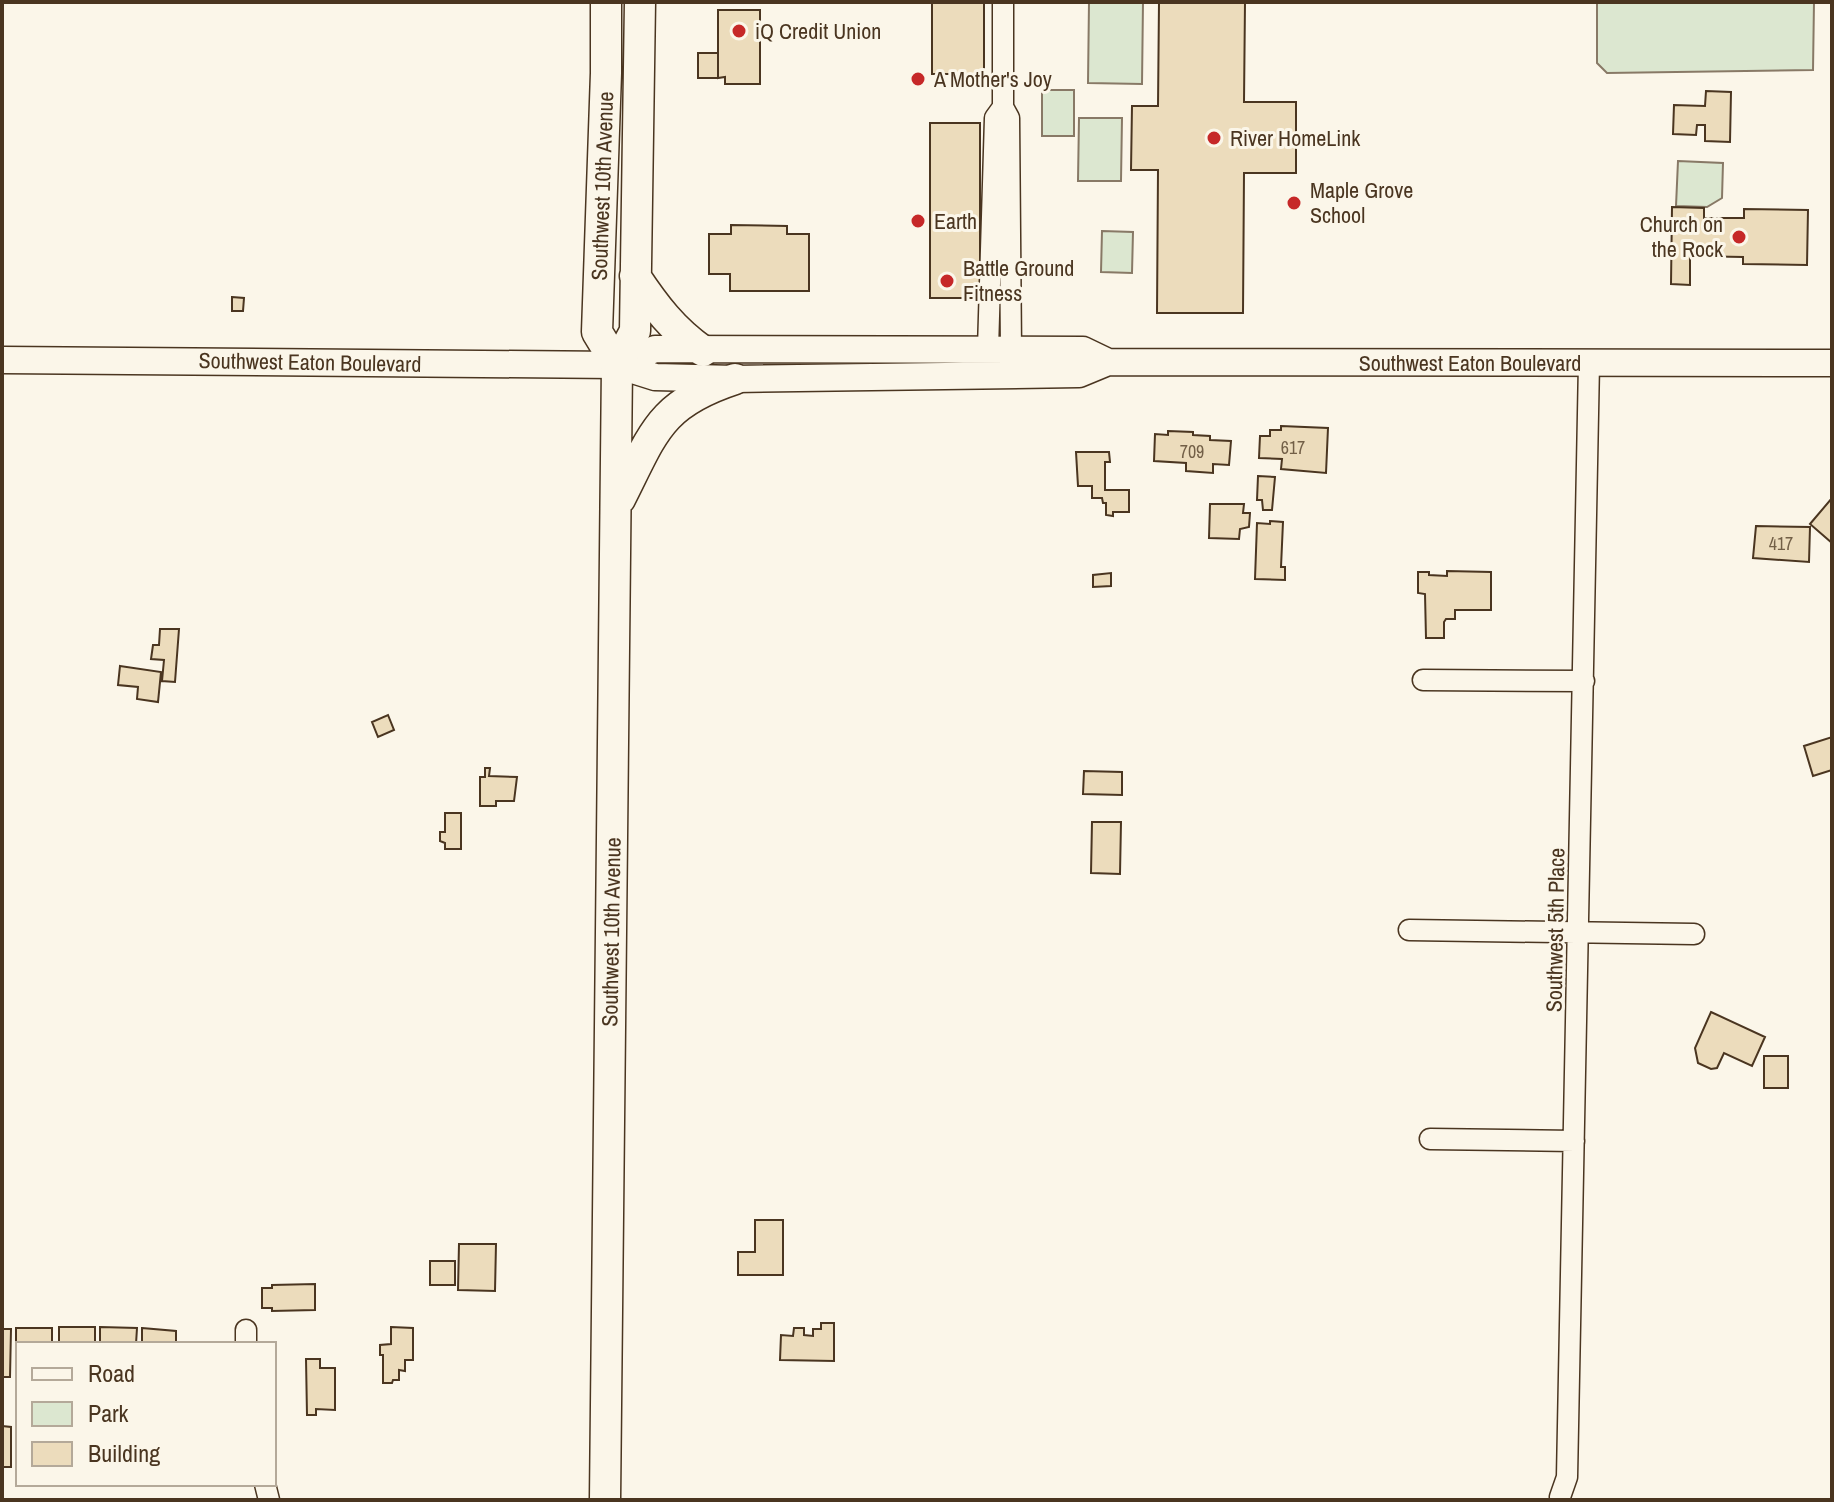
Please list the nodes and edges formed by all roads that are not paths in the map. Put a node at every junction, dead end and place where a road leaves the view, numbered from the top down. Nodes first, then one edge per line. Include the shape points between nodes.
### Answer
1 (606, 2) edge
2 (640, 2) edge
3 (1003, 2) edge
4 (635, 276) junction
5 (1000, 350) junction
6 (703, 351) junction
7 (2, 360) edge
8 (1108, 362) junction
9 (1589, 363) junction
10 (1832, 363) edge
11 (617, 365) junction
12 (917, 376) junction
13 (735, 379) junction
14 (616, 508) junction
15 (1423, 680) dead end
16 (1584, 681) junction
17 (1409, 930) dead end
18 (1579, 933) junction
19 (1694, 934) dead end
20 (1430, 1139) dead end
21 (1574, 1141) junction
22 (1560, 1497) dead end
23 (605, 1500) edge

1 - 11 highway, Southwest 10th Avenue via 597,332
2 - 4 highway, Southwest 10th Avenue
3 - 5 street via 1003,107 1009,118
4 - 6 highway via 661,314
4 - 11 highway, Southwest 10th Avenue via 635,331
5 - 6 main road, Southwest Eaton Boulevard
5 - 8 main road, Southwest Eaton Boulevard via 1083,350
5 - 12 main road via 996,362 953,363
6 - 11 main road, Southwest Eaton Boulevard via 655,349
7 - 11 main road, Southwest Eaton Boulevard
8 - 9 main road, Southwest Eaton Boulevard
8 - 12 main road, Southwest Eaton Boulevard via 1079,374
9 - 10 main road, Southwest Eaton Boulevard
9 - 16 street, Southwest 5th Place
11 - 13 main road, Southwest Eaton Boulevard via 655,377
11 - 14 highway, Southwest 10th Avenue
12 - 13 main road, Southwest Eaton Boulevard
13 - 14 highway via 675,407 651,438
14 - 23 highway, Southwest 10th Avenue
15 - 16 street
16 - 18 street, Southwest 5th Place
17 - 18 street
18 - 19 street
18 - 21 street, Southwest 5th Place
20 - 21 street
21 - 22 street, Southwest 5th Place via 1567,1477

